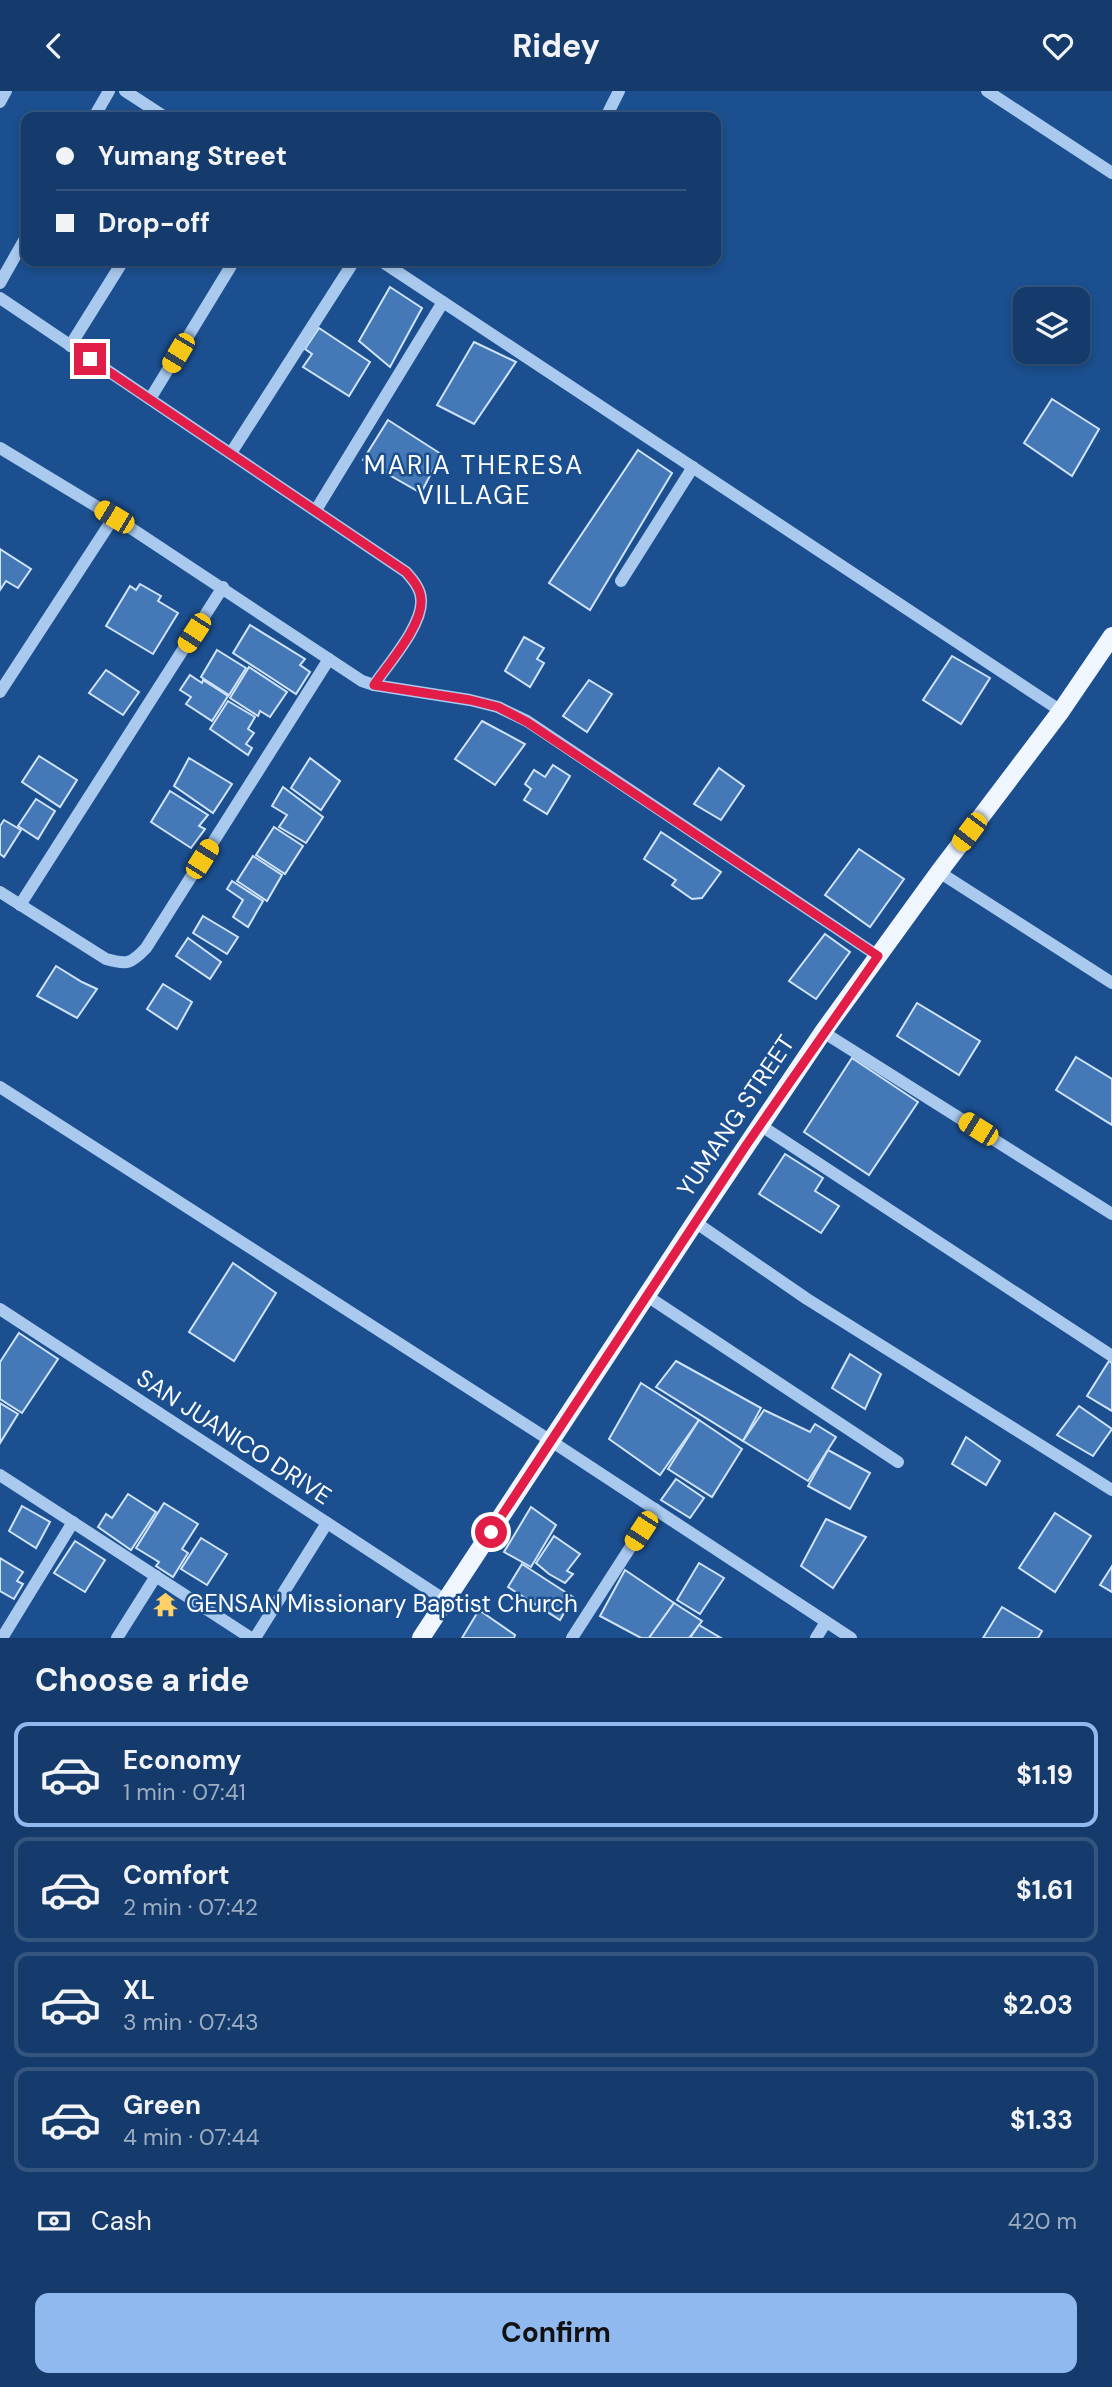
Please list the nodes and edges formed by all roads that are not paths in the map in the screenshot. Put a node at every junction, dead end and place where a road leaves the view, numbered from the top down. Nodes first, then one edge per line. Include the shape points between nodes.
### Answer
1 (6, 91) edge
2 (109, 91) edge
3 (125, 91) edge
4 (619, 91) edge
5 (987, 91) edge
6 (0, 102) edge
7 (97, 112) edge
8 (157, 112) edge
9 (608, 112) edge
10 (1112, 173) edge
11 (21, 246) edge
12 (120, 266) edge
13 (231, 266) edge
14 (351, 266) edge
15 (389, 266) edge
16 (0, 283) edge
17 (0, 298) edge
18 (443, 302) junction
19 (70, 346) junction
20 (150, 399) junction
21 (231, 453) junction
22 (2, 454) edge
23 (693, 467) junction
24 (316, 510) junction
25 (114, 517) junction
26 (621, 581) dead end
27 (223, 587) junction
28 (1112, 636) edge
29 (329, 659) junction
30 (374, 685) junction
31 (0, 692) edge
32 (1060, 711) junction
33 (939, 872) junction
34 (0, 892) edge
35 (20, 905) junction
36 (878, 956) junction
37 (1112, 983) edge
38 (823, 1032) junction
39 (0, 1087) edge
40 (760, 1125) junction
41 (1112, 1214) edge
42 (695, 1222) junction
43 (647, 1296) junction
44 (0, 1309) edge
45 (1112, 1356) edge
46 (551, 1441) junction
47 (898, 1462) dead end
48 (0, 1475) edge
49 (1112, 1490) edge
50 (655, 1509) junction
51 (73, 1522) junction
52 (327, 1523) junction
53 (156, 1576) junction
54 (445, 1600) junction
55 (826, 1622) junction
56 (2, 1638) edge
57 (117, 1638) edge
58 (253, 1638) edge
59 (421, 1638) edge
60 (572, 1638) edge
61 (816, 1638) edge
62 (851, 1638) edge

1 - 6 street
2 - 7 street
3 - 8 street
4 - 9 street
5 - 10 street
11 - 16 street
12 - 19 street
13 - 20 street
14 - 21 street
15 - 18 street
17 - 19 street
18 - 23 street
18 - 24 street
19 - 20 street
20 - 21 street
21 - 24 street
22 - 25 street
23 - 26 street
23 - 32 street
24 - 30 street via 406,572 422,597 414,627
25 - 27 street
25 - 31 street
27 - 29 street
27 - 35 street
28 - 32 main road, YUMANG STREET
29 - 30 street
29 - 35 street via 133,962 106,959
30 - 36 street via 470,700 498,707 527,722
32 - 33 main road, YUMANG STREET
33 - 36 main road, YUMANG STREET
33 - 37 street
34 - 35 street
36 - 38 main road, YUMANG STREET
38 - 40 main road, YUMANG STREET
38 - 41 street
39 - 46 street
40 - 42 main road, YUMANG STREET
40 - 45 street
42 - 43 main road, YUMANG STREET
42 - 49 street via 807,1299
43 - 46 main road, YUMANG STREET
43 - 47 street
44 - 52 street, SAN JUANICO DRIVE
46 - 50 street
46 - 54 main road, YUMANG STREET
48 - 51 street
50 - 55 street
50 - 60 street
51 - 53 street
51 - 56 street
52 - 54 street, SAN JUANICO DRIVE
52 - 58 street
53 - 57 street
53 - 58 street
54 - 59 main road, YUMANG STREET
55 - 61 street
55 - 62 street

